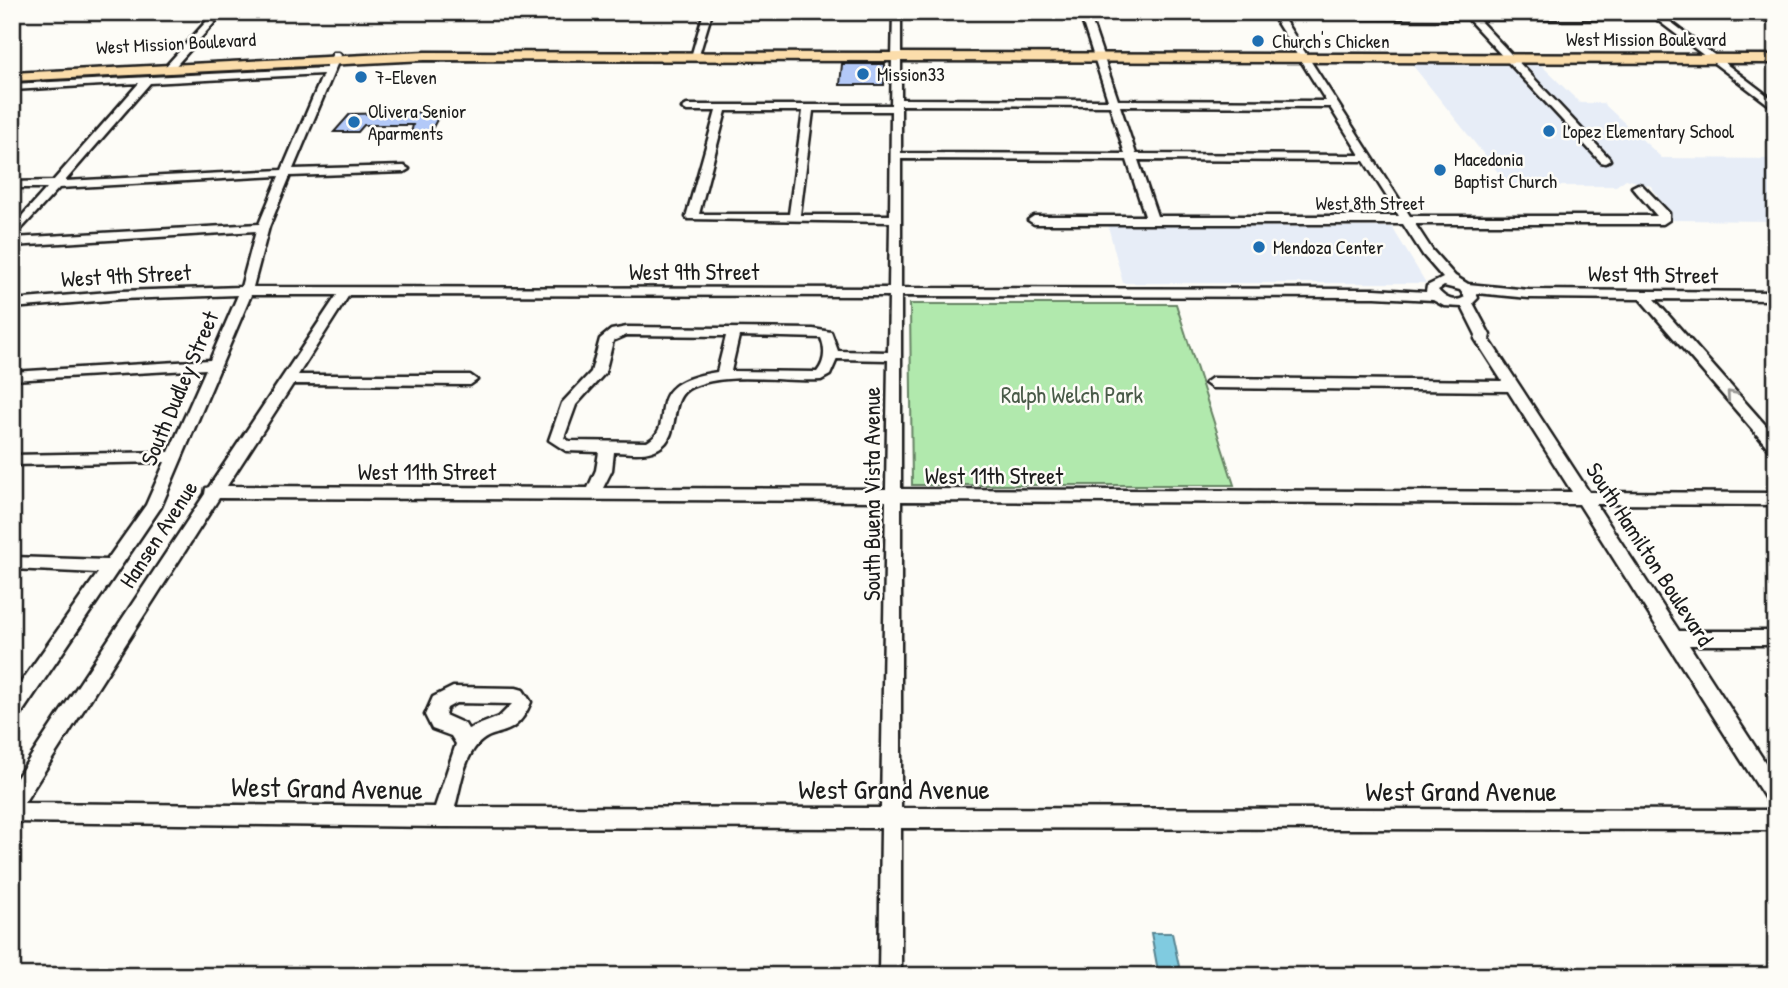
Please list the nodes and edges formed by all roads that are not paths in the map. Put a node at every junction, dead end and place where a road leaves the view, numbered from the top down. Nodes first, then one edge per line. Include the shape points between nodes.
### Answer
1 (220, 12) edge
2 (708, 12) edge
3 (897, 13) edge
4 (1084, 14) edge
5 (1276, 14) edge
6 (1469, 14) edge
7 (1656, 15) edge
8 (1754, 15) edge
9 (1776, 17) edge
10 (1776, 30) edge
11 (694, 55) junction
12 (897, 56) junction
13 (1099, 57) junction
14 (1303, 57) junction
15 (1508, 57) junction
16 (1711, 58) junction
17 (1776, 59) edge
18 (332, 62) junction
19 (172, 66) junction
20 (12, 69) edge
21 (12, 76) edge
22 (147, 80) junction
23 (12, 87) edge
24 (1113, 102) junction
25 (1331, 104) junction
26 (896, 105) junction
27 (1774, 105) edge
28 (687, 108) dead end
29 (722, 108) junction
30 (807, 109) junction
31 (897, 156) junction
32 (1131, 156) junction
33 (1365, 158) junction
34 (1605, 160) dead end
35 (404, 169) dead end
36 (286, 173) junction
37 (12, 185) edge
38 (56, 186) junction
39 (1638, 187) dead end
40 (794, 217) junction
41 (896, 219) junction
42 (1034, 220) dead end
43 (1152, 220) junction
44 (1407, 221) junction
45 (263, 227) junction
46 (12, 234) edge
47 (12, 242) edge
48 (1427, 252) junction
49 (246, 290) junction
50 (345, 292) junction
51 (896, 292) junction
52 (1437, 292) junction
53 (1464, 293) junction
54 (1644, 295) junction
55 (1776, 296) edge
56 (12, 304) edge
57 (733, 333) junction
58 (1482, 339) junction
59 (831, 355) junction
60 (894, 356) junction
61 (212, 364) junction
62 (12, 376) edge
63 (723, 376) junction
64 (287, 379) junction
65 (470, 380) dead end
66 (1212, 383) dead end
67 (1512, 386) junction
68 (1776, 447) edge
69 (175, 457) junction
70 (604, 459) junction
71 (12, 460) edge
72 (212, 492) junction
73 (592, 495) junction
74 (896, 498) junction
75 (1585, 498) junction
76 (1776, 499) edge
77 (12, 563) edge
78 (113, 567) junction
79 (1675, 638) junction
80 (1776, 638) edge
81 (15, 702) edge
82 (466, 744) dead end
83 (1776, 796) edge
84 (12, 803) edge
85 (12, 812) edge
86 (442, 817) junction
87 (891, 817) junction
88 (1776, 820) edge
89 (890, 976) edge

1 - 19 street
2 - 11 street
3 - 4 street
3 - 12 street, South Buena Vista Avenue
4 - 5 street
4 - 13 street
5 - 6 street
5 - 14 street, South Hamilton Boulevard
6 - 7 street
6 - 15 street
7 - 8 street
7 - 16 street
8 - 9 street
8 - 10 street
11 - 12 main road, West Mission Boulevard
11 - 18 main road, West Mission Boulevard via 425,56
12 - 13 main road, West Mission Boulevard
12 - 26 street, South Buena Vista Avenue
13 - 14 main road, West Mission Boulevard
13 - 24 street
14 - 15 main road, West Mission Boulevard
14 - 25 street, South Hamilton Boulevard
15 - 16 main road, West Mission Boulevard
15 - 34 street
16 - 17 main road, West Mission Boulevard
16 - 27 street
18 - 19 main road
18 - 22 street, West Mission Boulevard
18 - 36 street, South Dudley Street
19 - 20 main road, West Mission Boulevard
19 - 21 main road
22 - 23 street, West Mission Boulevard
22 - 38 street
24 - 25 street
24 - 26 street
24 - 32 street
25 - 33 street, South Hamilton Boulevard
26 - 30 street
26 - 31 street, South Buena Vista Avenue
28 - 29 street
29 - 30 street
29 - 40 street via 692,217
30 - 40 street
31 - 32 street
31 - 41 street, South Buena Vista Avenue
32 - 33 street
32 - 43 street
33 - 44 street, South Hamilton Boulevard
35 - 36 street
36 - 38 street
36 - 45 street, South Dudley Street
37 - 38 street
38 - 46 street
39 - 44 street, West 8th Street via 1663,213 1662,220
40 - 41 street
41 - 51 street, South Buena Vista Avenue
42 - 43 street, West 8th Street
43 - 44 street, West 8th Street
44 - 48 street, South Hamilton Boulevard
45 - 47 street
45 - 49 street, South Dudley Street
48 - 52 street, South Hamilton Boulevard via 1424,257 1436,276
48 - 53 street, South Hamilton Boulevard
49 - 50 street, West 9th Street
49 - 56 street, West 9th Street
49 - 61 street, South Dudley Street
50 - 51 street, West 9th Street
50 - 64 street, Hansen Avenue
51 - 52 street, West 9th Street
51 - 60 street, South Buena Vista Avenue
52 - 53 street
52 - 53 street
52 - 58 street, South Hamilton Boulevard via 1458,311 1472,334
53 - 54 street, West 9th Street
53 - 58 street, South Hamilton Boulevard
54 - 55 street, West 9th Street
68 -> 54 street
57 - 59 street via 826,335
57 - 63 street
57 - 70 street via 616,333 607,339 598,373 569,403 556,432 556,440 566,446
58 - 67 street, South Hamilton Boulevard
59 - 60 street
59 - 63 street via 821,376
60 - 74 street, South Buena Vista Avenue
61 - 62 street
61 - 69 street, South Dudley Street
63 - 70 street via 703,378 675,392 662,442
64 - 65 street
64 - 72 street, Hansen Avenue
66 - 67 street
67 - 75 street, South Hamilton Boulevard
69 - 71 street
69 - 78 street, South Dudley Street via 153,507
70 - 73 street
72 - 73 street, West 11th Street
72 - 84 street, Hansen Avenue
73 - 74 street, West 11th Street
74 - 75 street, West 11th Street
74 - 87 street, South Buena Vista Avenue
75 - 76 street, West 11th Street
75 - 79 street, South Hamilton Boulevard
77 - 78 street
78 - 81 street, South Dudley Street
79 - 80 street
79 - 83 street, South Hamilton Boulevard
82 - 86 street
85 - 86 street, West Grand Avenue
86 - 87 street, West Grand Avenue
87 - 88 street, West Grand Avenue
87 - 89 street, South Buena Vista Avenue

